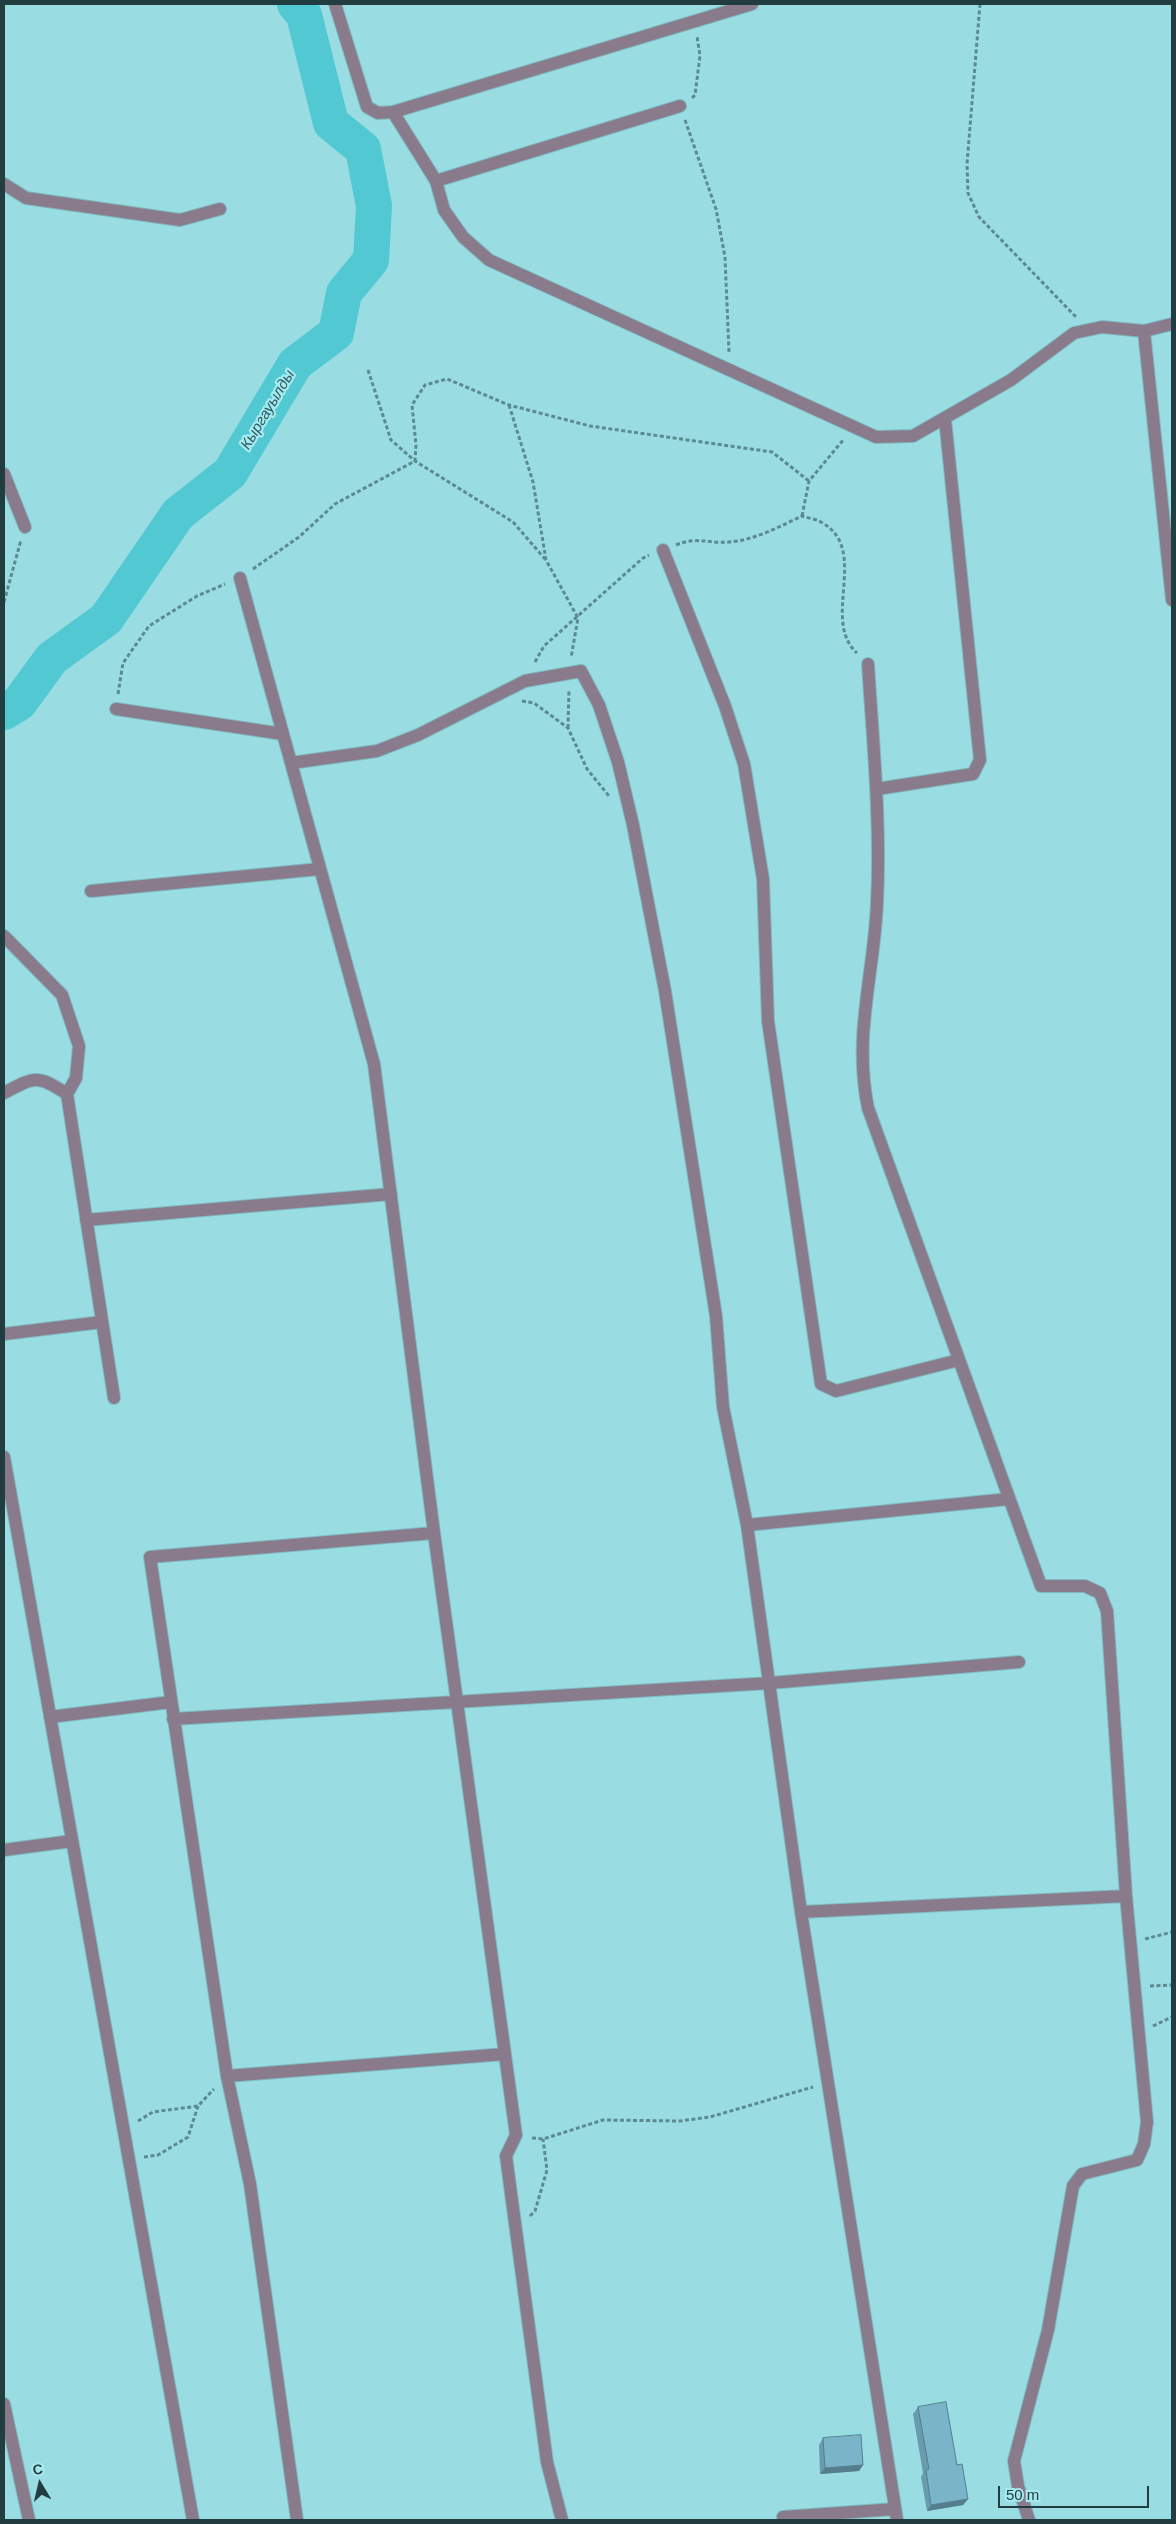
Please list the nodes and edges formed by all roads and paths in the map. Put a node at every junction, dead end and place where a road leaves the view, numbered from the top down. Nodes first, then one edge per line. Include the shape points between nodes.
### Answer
1 (335, 4) edge
2 (752, 4) edge
3 (980, 4) edge
4 (695, 22) junction
5 (680, 106) junction
6 (393, 112) junction
7 (436, 181) junction
8 (4, 184) edge
9 (220, 210) dead end
10 (1172, 324) edge
11 (1089, 330) junction
12 (1144, 331) junction
13 (368, 370) dead end
14 (730, 370) junction
15 (509, 405) junction
16 (945, 420) junction
17 (854, 427) junction
18 (415, 461) junction
19 (4, 474) edge
20 (809, 481) junction
21 (6, 488) edge
22 (802, 516) junction
23 (24, 527) joint
24 (663, 550) junction
25 (546, 560) junction
26 (240, 578) junction
27 (1172, 600) edge
28 (4, 602) edge
29 (578, 618) junction
30 (868, 664) joint
31 (525, 681) junction
32 (494, 695) junction
33 (116, 709) joint
34 (283, 734) junction
35 (291, 763) junction
36 (876, 789) junction
37 (610, 797) dead end
38 (320, 869) junction
39 (91, 891) dead end
40 (4, 936) edge
41 (4, 1093) edge
42 (67, 1094) junction
43 (391, 1194) junction
44 (86, 1220) junction
45 (102, 1322) junction
46 (4, 1334) edge
47 (959, 1360) junction
48 (114, 1398) dead end
49 (4, 1457) edge
50 (1009, 1499) junction
51 (747, 1524) junction
52 (434, 1533) junction
53 (1019, 1662) dead end
54 (770, 1683) junction
55 (171, 1702) junction
56 (458, 1703) junction
57 (50, 1717) junction
58 (173, 1719) junction
59 (72, 1841) junction
60 (4, 1850) edge
61 (1126, 1896) junction
62 (801, 1912) junction
63 (1172, 1932) edge
64 (1130, 1943) junction
65 (1172, 1985) edge
66 (1134, 1987) junction
67 (505, 2054) junction
68 (227, 2076) junction
69 (828, 2082) junction
70 (198, 2106) junction
71 (124, 2130) junction
72 (516, 2135) junction
73 (543, 2139) junction
74 (129, 2159) junction
75 (516, 2231) junction
76 (4, 2404) edge
77 (896, 2515) edge
78 (783, 2517) dead end
79 (29, 2520) edge
80 (193, 2520) edge
81 (298, 2520) edge
82 (562, 2520) edge
83 (1029, 2520) edge

1 - 6 street via 367,107 378,113
2 - 4 street
3 - 11 path via 967,164 968,193 979,217
4 - 5 path via 700,56 695,95
4 - 6 street
5 - 7 street
5 - 14 path via 716,209 722,238
6 - 7 street
7 - 14 street via 444,210 463,238 489,260
8 - 9 street via 26,198 180,220
10 - 12 street
11 - 12 street via 1102,327
11 - 16 street via 1074,333 1010,380
12 - 27 street
13 - 18 path via 391,440
14 - 17 street
15 - 18 path via 447,379 425,385 412,404
15 - 20 path via 590,426 772,452
15 - 25 path via 533,482
16 - 17 street via 913,436 876,437
16 - 36 street via 980,760 973,774
17 - 20 path
18 - 25 path via 513,522
18 - 26 path via 335,504 298,537
19 - 21 street
20 - 22 path
21 - 23 street
22 - 24 path via 770,531 730,542 690,540
22 - 30 path via 822,522 839,540 846,568 841,608 848,646
23 - 28 path
24 - 29 path via 643,558
24 - 47 street via 725,706 744,764 763,879 768,1021 821,1384 836,1391
25 - 29 path
26 - 33 path via 197,596 149,626 123,663
26 - 34 street
29 - 31 path via 544,646
30 - 36 street
31 - 32 street
31 - 51 street via 581,671 600,705 618,762 665,991 716,1316 723,1407
32 - 35 street via 418,735 377,751
32 - 37 path via 534,703 568,728 587,769
33 - 34 street
34 - 35 street
35 - 38 street
36 - 47 street via 877,905 861,1038 862,1081 868,1108
38 - 39 street
38 - 43 street via 374,1064
40 - 42 street via 62,995 78,1046 76,1078
41 - 42 street via 31,1079 49,1082
42 - 44 street
43 - 44 street
43 - 52 street
44 - 45 street
45 - 46 street
45 - 48 street
47 - 50 street
49 - 57 street
50 - 51 street
50 - 61 street via 1041,1586 1084,1586 1100,1593 1107,1611
51 - 54 street
52 - 55 street via 150,1557
52 - 56 street
53 - 54 street
54 - 56 street
54 - 62 street
55 - 57 street
55 - 58 street
56 - 58 street
56 - 67 street
57 - 59 street
58 - 68 street
59 - 60 street
59 - 71 street
61 - 62 street
61 - 64 street
62 - 69 street
63 - 64 path
64 - 66 street
65 - 66 path
66 - 83 street via 1147,2122 1144,2144 1137,2160 1082,2174 1073,2186 1048,2330 1014,2461
67 - 68 street
67 - 72 street
68 - 70 path
68 - 81 street via 250,2184
69 - 73 path via 710,2117 680,2121 603,2120
69 - 77 street
70 - 71 path via 153,2112
70 - 74 path via 188,2137 158,2154
71 - 74 street
72 - 73 path
72 - 75 street via 506,2156
73 - 75 path via 547,2170 535,2211
74 - 80 street
75 - 82 street via 547,2462
76 - 79 street
77 - 78 street

